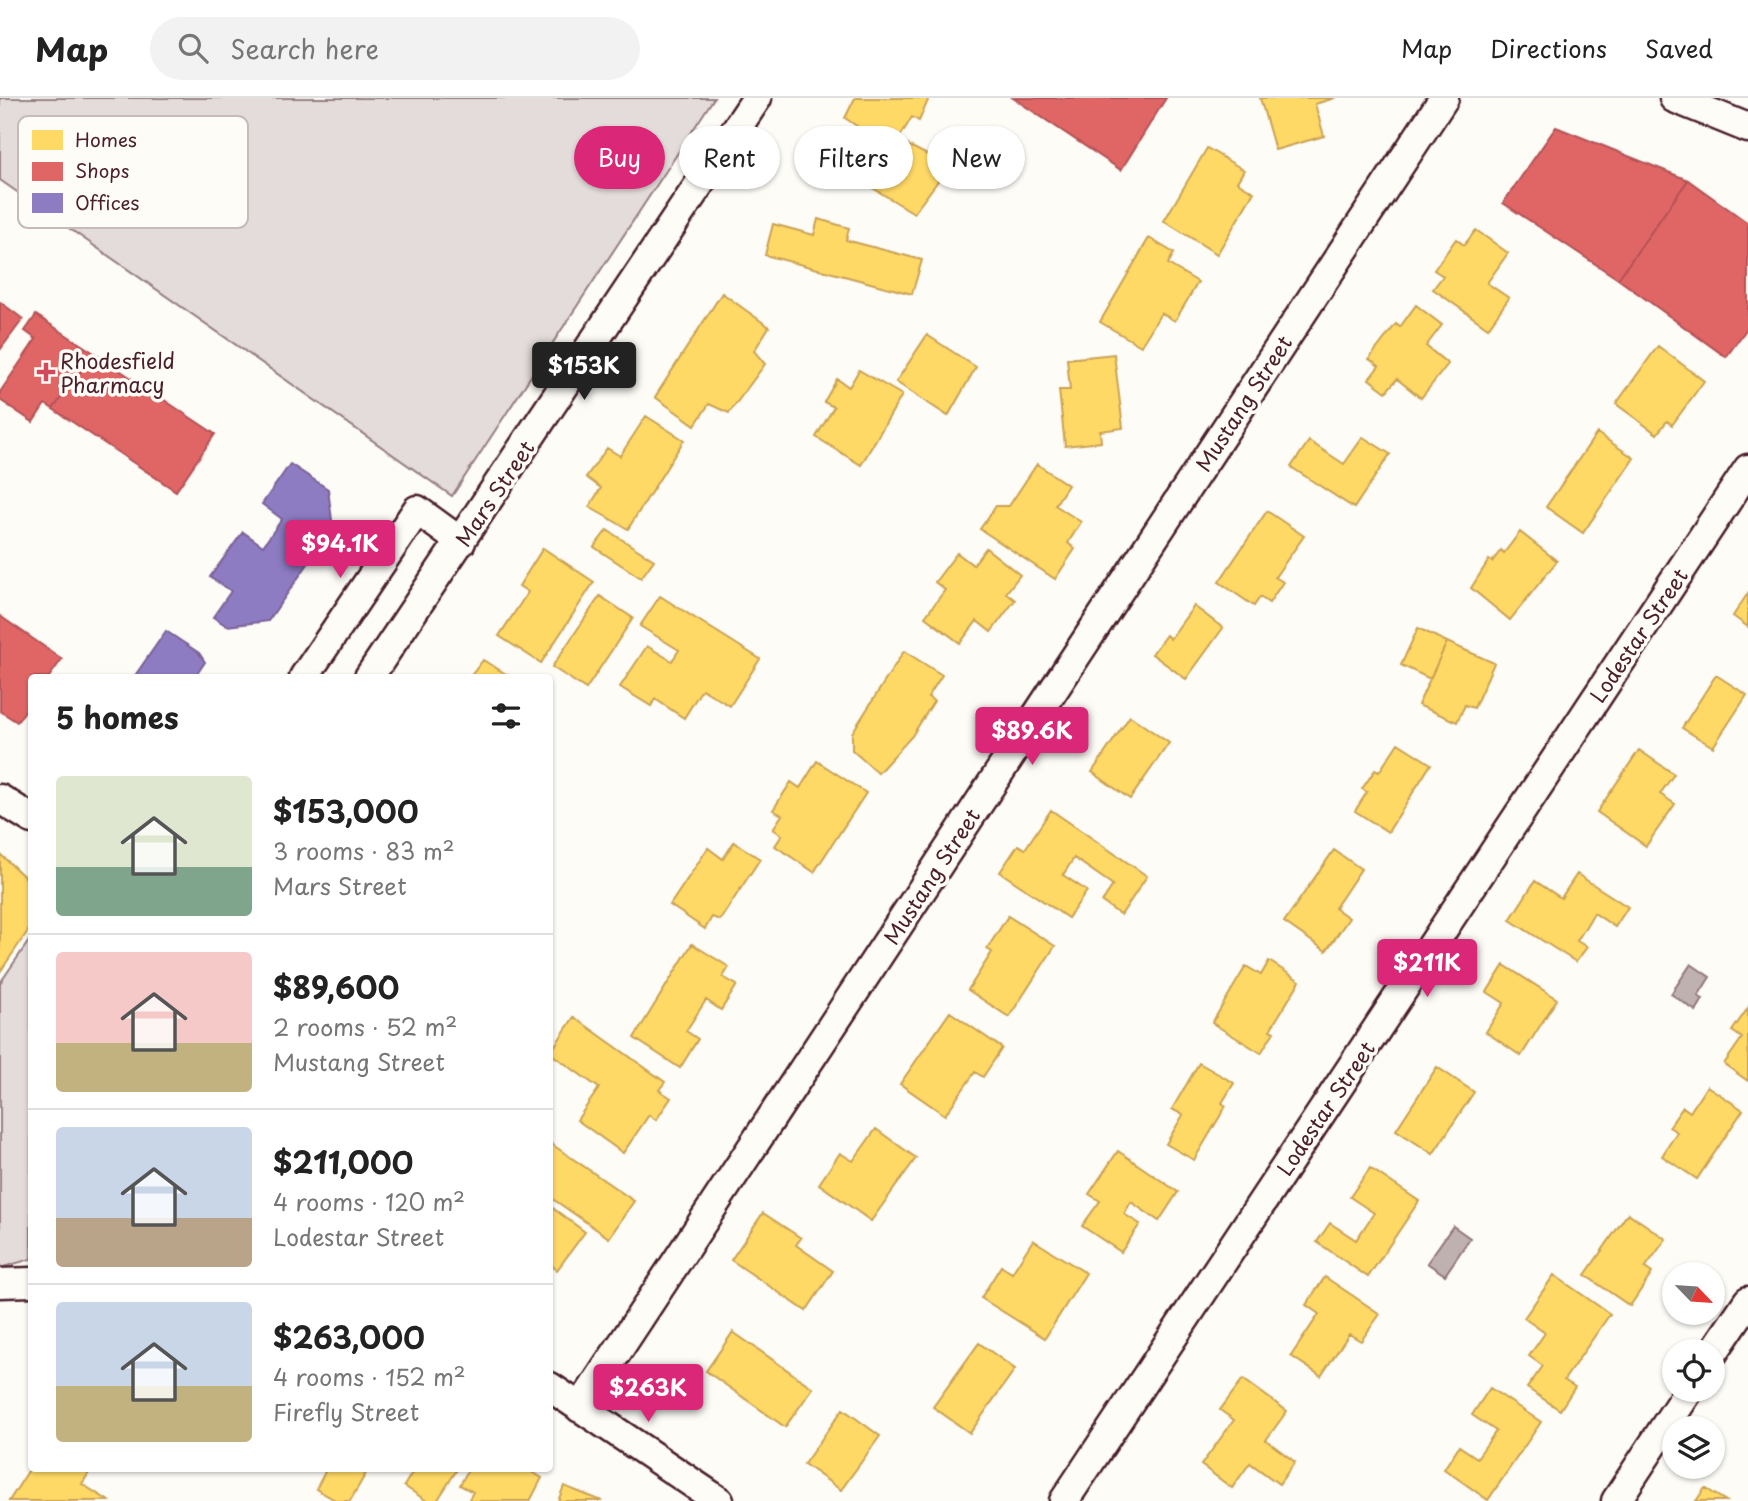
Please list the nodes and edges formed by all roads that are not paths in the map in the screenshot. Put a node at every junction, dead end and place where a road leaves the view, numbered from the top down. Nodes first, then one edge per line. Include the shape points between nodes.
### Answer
1 (757, 98) edge
2 (1444, 98) edge
3 (1674, 98) edge
4 (1748, 128) edge
5 (1748, 469) edge
6 (461, 542) junction
7 (306, 674) edge
8 (371, 674) edge
9 (0, 799) edge
10 (28, 816) edge
11 (28, 1282) edge
12 (0, 1283) edge
13 (1748, 1301) edge
14 (1722, 1339) edge
15 (553, 1389) edge
16 (1681, 1402) edge
17 (580, 1408) junction
18 (719, 1501) edge
19 (1064, 1501) edge
20 (1616, 1501) edge

1 - 6 street, Mars Street
2 - 17 street, Mustang Street
3 - 4 street
5 - 19 street, Lodestar Street
6 - 7 street via 417,510
6 - 8 street, Mars Street
9 - 10 street
11 - 12 street
13 - 14 street
15 - 17 street
16 - 20 street
17 - 18 street

